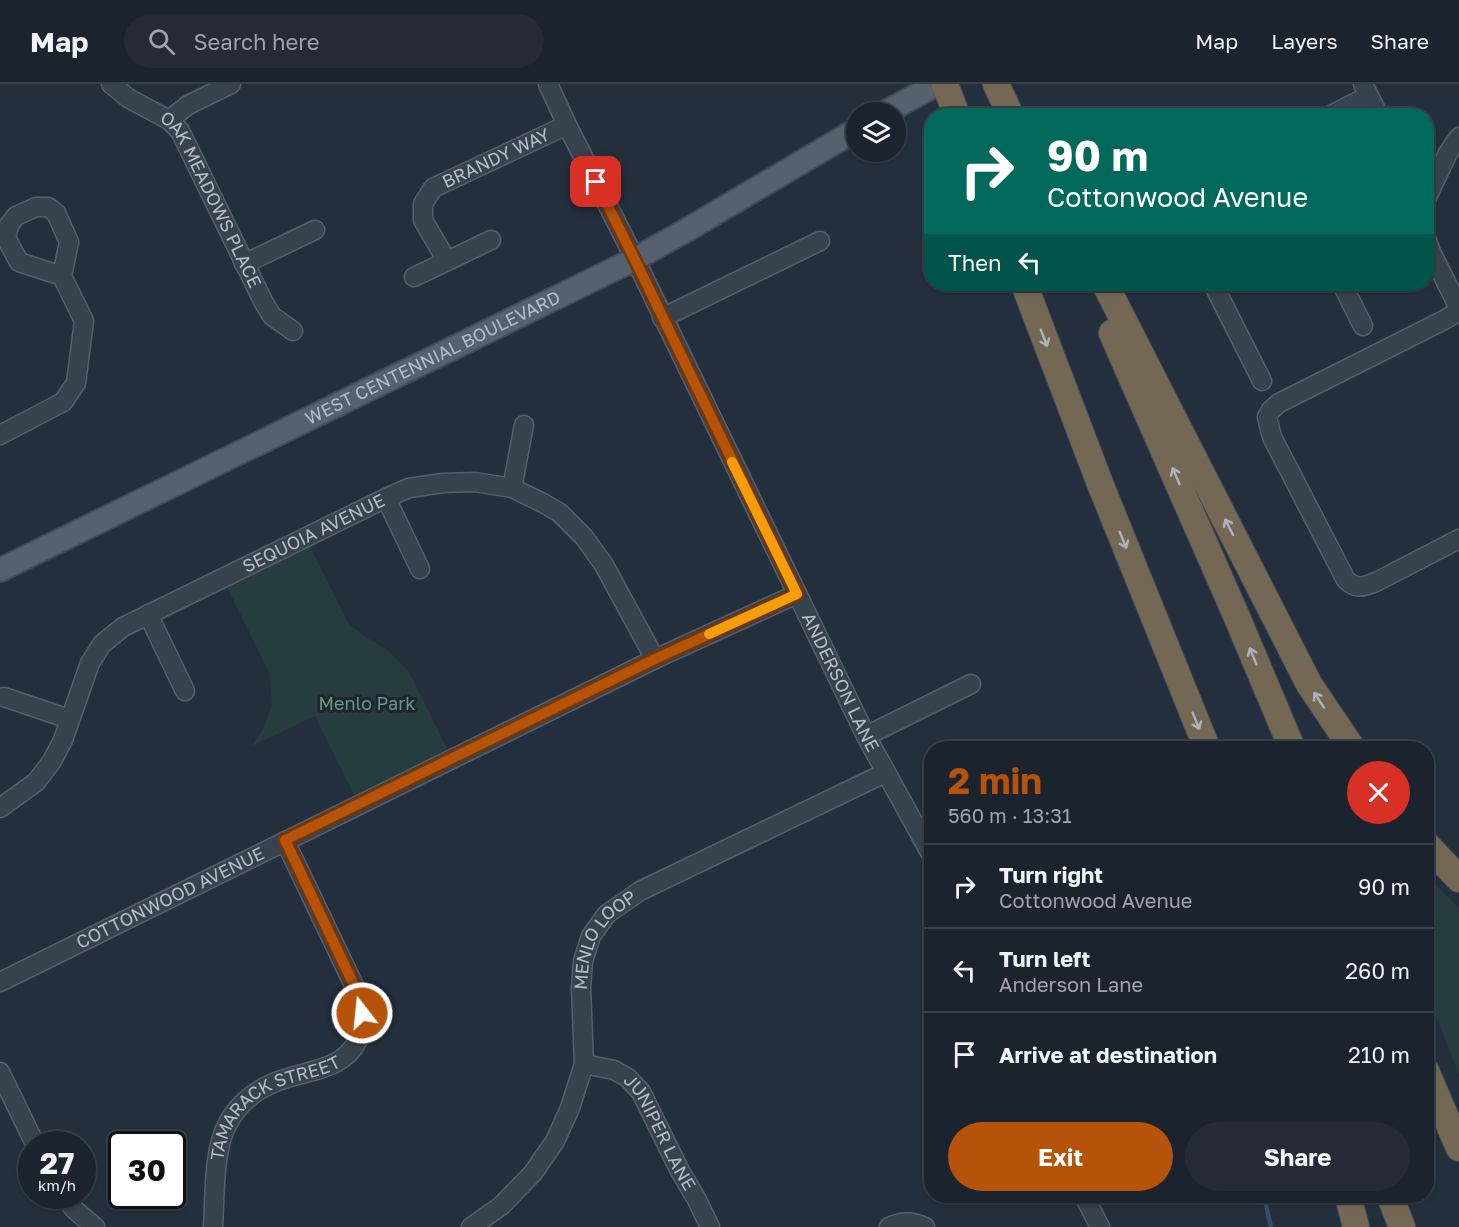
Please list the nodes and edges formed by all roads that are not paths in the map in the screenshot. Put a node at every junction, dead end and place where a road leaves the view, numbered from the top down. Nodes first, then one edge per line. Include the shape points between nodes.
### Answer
1 (111, 84) edge
2 (231, 84) edge
3 (548, 84) edge
4 (937, 84) edge
5 (945, 84) edge
6 (996, 84) edge
7 (1366, 90) edge
8 (905, 102) edge
9 (954, 108) edge
10 (1007, 108) edge
11 (1340, 108) edge
12 (1375, 108) edge
13 (169, 120) junction
14 (567, 125) junction
15 (846, 136) edge
16 (1459, 137) edge
17 (1434, 170) edge
18 (315, 230) dead end
19 (491, 240) dead end
20 (820, 242) dead end
21 (634, 258) junction
22 (1434, 258) edge
23 (447, 261) junction
24 (244, 264) junction
25 (62, 276) dead end
26 (414, 277) dead end
27 (1027, 291) edge
28 (1093, 291) edge
29 (1109, 291) edge
30 (1217, 291) edge
31 (1346, 291) edge
32 (1459, 309) edge
33 (662, 318) junction
34 (1363, 326) dead end
35 (293, 331) dead end
36 (1262, 381) dead end
37 (524, 425) dead end
38 (0, 435) edge
39 (512, 488) junction
40 (386, 498) junction
41 (1459, 539) edge
42 (420, 569) dead end
43 (0, 570) edge
44 (797, 594) junction
45 (148, 614) junction
46 (655, 659) junction
47 (970, 684) dead end
48 (185, 691) dead end
49 (4, 697) dead end
50 (69, 719) junction
51 (866, 736) junction
52 (1204, 741) edge
53 (1289, 741) edge
54 (1347, 741) edge
55 (885, 772) junction
56 (0, 808) edge
57 (285, 840) junction
58 (924, 842) edge
59 (1434, 852) edge
60 (1459, 879) edge
61 (0, 982) edge
62 (584, 1064) junction
63 (0, 1072) edge
64 (1434, 1090) edge
65 (29, 1131) edge
66 (1459, 1148) edge
67 (1088, 1203) edge
68 (1350, 1203) edge
69 (1393, 1203) edge
70 (74, 1209) edge
71 (95, 1227) edge
72 (213, 1227) edge
73 (471, 1227) edge
74 (710, 1227) edge
75 (889, 1227) edge
76 (924, 1227) edge
77 (1100, 1227) edge
78 (1356, 1227) edge
79 (1402, 1227) edge

1 - 13 street, OAK MEADOWS PLACE
2 - 13 street via 188,105
3 - 14 street, ANDERSON LANE
4 - 8 main road
5 - 9 highway
6 - 10 highway
7 - 11 street
7 - 12 street
13 - 24 street, OAK MEADOWS PLACE via 180,131
14 - 21 street, ANDERSON LANE
14 - 23 street, BRANDY WAY via 433,188 423,204 423,220
15 - 21 main road, WEST CENTENNIAL BOULEVARD
16 - 17 street
18 - 24 street
19 - 23 street
20 - 33 street
21 - 33 street, ANDERSON LANE
21 - 43 main road, WEST CENTENNIAL BOULEVARD
22 - 32 street
23 - 26 street
24 - 35 street, OAK MEADOWS PLACE via 272,316
25 - 38 street via 84,321 76,383 63,402
27 -> 52 highway
53 -> 28 highway
54 -> 29 highway via 1309,684
30 - 36 street
31 - 34 street
32 - 41 street via 1279,404 1267,417 1272,437 1346,580 1354,586 1376,582
33 - 44 street, ANDERSON LANE
37 - 39 street
39 - 40 street, SEQUOIA AVENUE via 475,482 443,483 409,488
39 - 46 street, SEQUOIA AVENUE via 560,513 584,537 604,565
40 - 42 street
40 - 45 street, SEQUOIA AVENUE
44 - 46 street, COTTONWOOD AVENUE
44 - 51 street, ANDERSON LANE
45 - 48 street
45 - 50 street, SEQUOIA AVENUE via 102,644 90,663
46 - 57 street, COTTONWOOD AVENUE
47 - 51 street
49 - 50 street
50 - 56 street, SEQUOIA AVENUE via 63,740 36,782
51 - 55 street, ANDERSON LANE
55 - 58 street, ANDERSON LANE
55 - 62 street, MENLO LOOP via 640,891 607,914 591,936 583,961
57 - 61 street, COTTONWOOD AVENUE
57 - 72 street, TAMARACK STREET via 361,1000 363,1026 354,1048 332,1066 271,1084 238,1108 227,1124 218,1152
59 - 60 highway
62 - 73 street, MENLO LOOP via 570,1108 539,1165 501,1206
62 - 74 street, JUNIPER LANE via 614,1070 641,1092
63 - 65 street
64 - 66 highway
67 - 77 street
68 - 78 highway
69 - 79 highway
70 - 71 street
75 - 76 street via 916,1222

